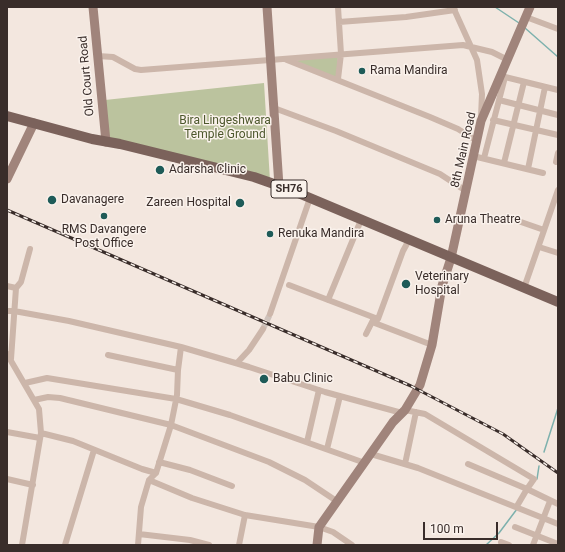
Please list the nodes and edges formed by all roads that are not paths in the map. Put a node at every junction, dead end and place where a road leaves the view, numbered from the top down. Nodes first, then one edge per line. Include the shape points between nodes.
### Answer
1 (93, 7) edge
2 (267, 7) edge
3 (338, 7) edge
4 (530, 7) edge
5 (454, 8) edge
6 (526, 17) junction
7 (339, 22) junction
8 (558, 29) edge
9 (472, 46) junction
10 (341, 54) junction
11 (98, 56) junction
12 (285, 60) junction
13 (508, 60) junction
14 (271, 61) junction
15 (502, 77) junction
16 (338, 79) junction
17 (524, 82) junction
18 (546, 87) junction
19 (558, 90) edge
20 (499, 100) junction
21 (520, 106) junction
22 (274, 108) junction
23 (540, 111) junction
24 (7, 116) edge
25 (558, 116) edge
26 (493, 120) junction
27 (481, 121) junction
28 (33, 123) junction
29 (514, 125) junction
30 (536, 130) junction
31 (558, 135) edge
32 (477, 141) junction
33 (106, 142) junction
34 (558, 153) edge
35 (473, 156) junction
36 (484, 158) junction
37 (556, 162) dead end
38 (504, 164) junction
39 (528, 169) junction
40 (543, 173) dead end
41 (7, 175) edge
42 (7, 179) edge
43 (279, 186) junction
44 (466, 190) junction
45 (558, 190) edge
46 (310, 198) junction
47 (361, 220) junction
48 (521, 222) dead end
49 (544, 230) junction
50 (409, 240) junction
51 (538, 247) junction
52 (30, 248) dead end
53 (558, 252) edge
54 (451, 258) junction
55 (289, 285) dead end
56 (7, 286) edge
57 (16, 288) junction
58 (524, 288) junction
59 (328, 300) junction
60 (558, 302) edge
61 (7, 311) edge
62 (14, 311) junction
63 (270, 314) tunnel mouth
64 (373, 320) junction
65 (263, 329) tunnel mouth
66 (366, 334) dead end
67 (432, 345) junction
68 (181, 347) junction
69 (108, 355) dead end
70 (10, 358) edge
71 (237, 363) junction
72 (7, 366) edge
73 (178, 370) junction
74 (25, 383) junction
75 (319, 390) junction
76 (340, 396) junction
77 (176, 399) junction
78 (34, 400) junction
79 (403, 411) junction
80 (416, 412) junction
81 (171, 425) junction
82 (7, 432) edge
83 (41, 436) junction
84 (307, 442) junction
85 (327, 449) junction
86 (94, 450) junction
87 (371, 454) junction
88 (160, 462) junction
89 (365, 463) junction
90 (405, 464) junction
91 (468, 464) dead end
92 (156, 473) junction
93 (7, 479) edge
94 (149, 480) junction
95 (33, 485) junction
96 (232, 486) dead end
97 (529, 490) junction
98 (550, 501) junction
99 (338, 502) junction
100 (558, 504) edge
101 (518, 507) junction
102 (244, 515) junction
103 (543, 518) junction
104 (558, 524) edge
105 (319, 527) junction
106 (515, 527) dead end
107 (139, 534) junction
108 (536, 537) junction
109 (501, 542) dead end
110 (558, 544) edge
111 (22, 545) edge
112 (65, 545) edge
113 (138, 545) edge
114 (209, 545) edge
115 (239, 545) edge
116 (242, 545) edge
117 (317, 545) edge
118 (352, 545) edge
119 (510, 545) edge
120 (533, 545) edge

1 - 11 street, Old Court Road
2 - 14 street
3 - 7 street
4 - 6 street, 8th Main Road
5 - 7 street via 406,17
5 - 9 street
6 - 8 street
6 - 13 street, 8th Main Road
7 - 10 street
9 - 10 street via 446,45
9 - 13 street
9 - 27 street via 477,60 482,94
10 - 12 street
10 - 16 street
11 - 14 street via 113,57 141,70
11 - 33 street, Old Court Road
12 - 14 street
12 - 16 street
13 - 15 street, 8th Main Road
14 - 22 street
15 - 17 street
15 - 20 street
15 - 27 street, 8th Main Road
16 - 32 street via 430,116
17 - 18 street
17 - 21 street
18 - 19 street
18 - 23 street
20 - 21 street
20 - 26 street
21 - 23 street
21 - 29 street
22 - 43 street
22 - 44 street via 440,174
23 - 25 street
23 - 30 street
24 - 28 main road, SH76
26 - 29 street
26 - 36 street
27 - 32 street, 8th Main Road
28 - 33 main road, SH76
28 - 41 street
28 - 42 street
29 - 30 street
29 - 38 street
30 - 31 street
30 - 39 street
32 - 35 street, 8th Main Road
33 - 43 main road, SH76 via 229,170
34 - 37 street
35 - 36 street
35 - 44 street, 8th Main Road
36 - 38 street
38 - 39 street
39 - 40 street
43 - 46 main road, SH76
44 - 54 street, 8th Main Road
45 - 49 street
46 - 47 main road, SH76
46 - 63 street
47 - 50 main road, SH76
47 - 59 street
48 - 49 street
49 - 51 street
50 - 54 main road, SH76
50 - 64 street via 378,319
51 - 53 street
51 - 58 street
52 - 57 street via 21,282
54 - 58 main road, SH76
54 - 67 street, 8th Main Road via 442,286
55 - 59 street
56 - 57 street
57 - 62 street
58 - 60 main road, SH76
59 - 64 street
61 - 62 street
62 - 68 street
62 - 70 street
64 - 66 street
64 - 67 street
65 - 71 street
67 - 79 street, 8th Main Road via 420,385
68 - 71 street
68 - 73 street
69 - 73 street
70 - 72 street
70 - 74 street
71 - 75 street
73 - 77 street
74 - 77 street via 47,378
74 - 78 street
75 - 76 street
75 - 84 street
76 - 79 street
76 - 85 street
77 - 81 street
77 - 84 street
78 - 81 street via 48,396 60,398
78 - 83 street via 39,409
79 - 80 street
79 - 87 street, 8th Main Road
80 - 90 street
80 - 97 street via 425,414 534,479
81 - 88 street
81 - 99 street via 269,462 305,480
82 - 83 street
83 - 86 street via 73,441
83 - 95 street
84 - 85 street
85 - 89 street
86 - 92 street
86 - 112 street
87 - 89 street, 8th Main Road
87 - 90 street
88 - 92 street
88 - 96 street
89 - 99 street, 8th Main Road
90 - 101 street
91 - 97 street
92 - 94 street
93 - 95 street
94 - 102 street via 192,498
94 - 107 street via 141,507
95 - 111 street
97 - 98 street
97 - 101 street
98 - 100 street
98 - 103 street
99 - 105 street, 8th Main Road
101 - 103 street
102 - 105 street
102 - 115 street
103 - 104 street
103 - 108 street
105 - 117 street
105 - 118 street via 333,532
106 - 108 street
107 - 113 street
107 - 114 street
108 - 110 street
108 - 120 street
109 - 119 street
115 - 116 street

